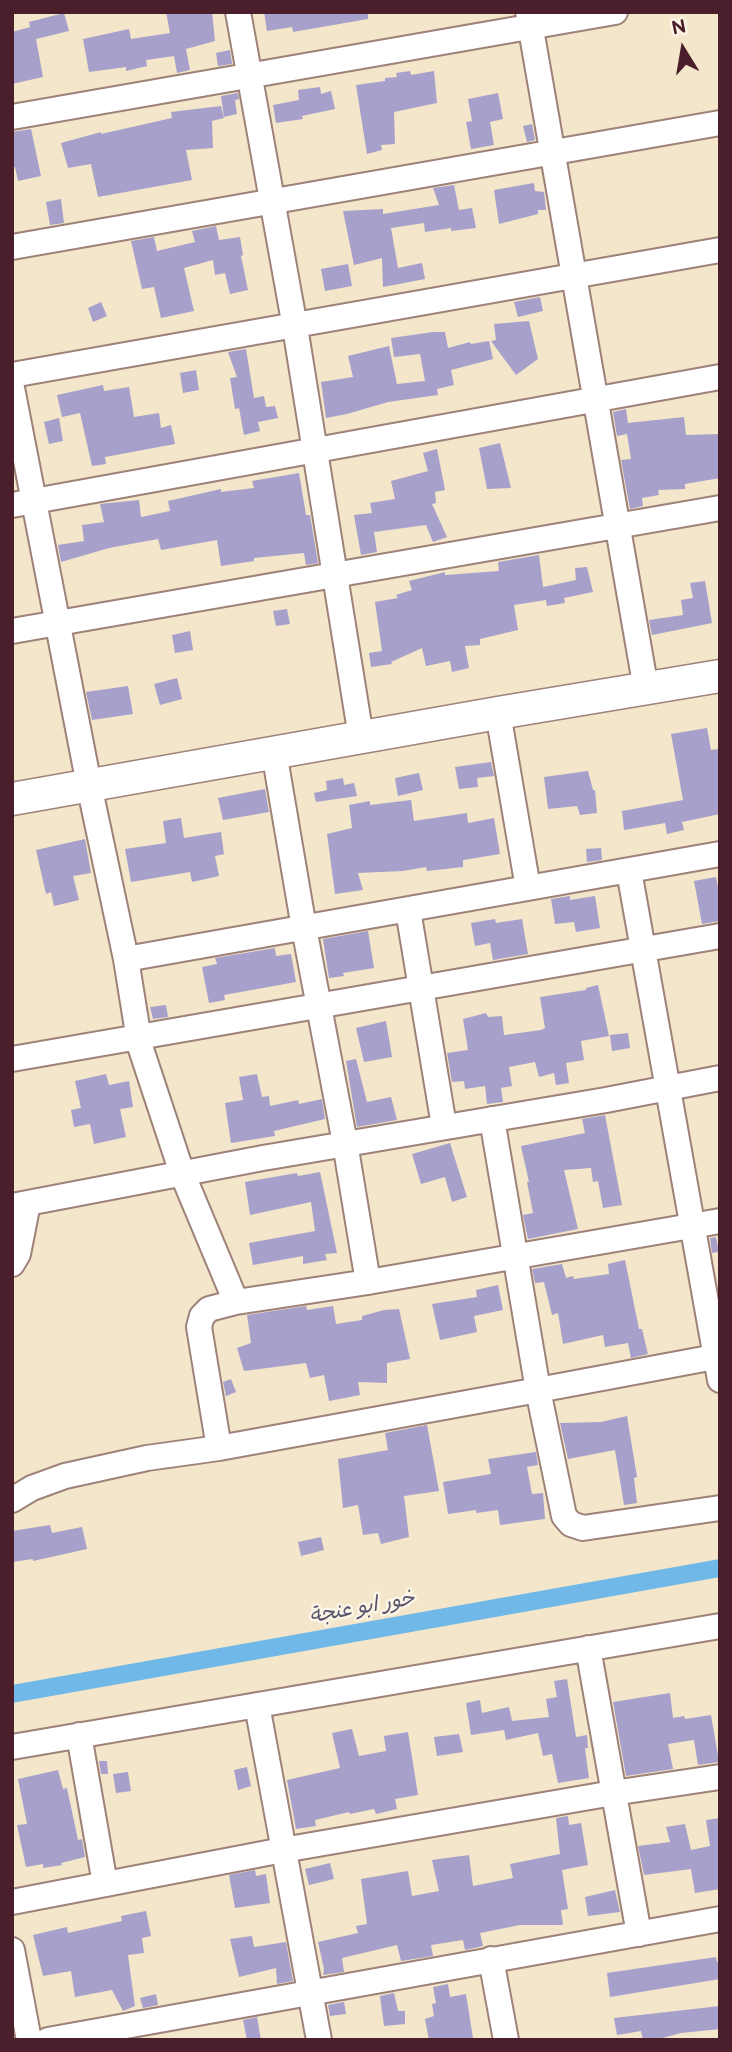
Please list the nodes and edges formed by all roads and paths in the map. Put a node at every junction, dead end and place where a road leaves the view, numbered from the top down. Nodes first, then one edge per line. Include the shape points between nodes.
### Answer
1 (238, 12) edge
2 (615, 12) edge
3 (529, 19) edge
4 (250, 76) junction
5 (12, 117) edge
6 (720, 123) edge
7 (551, 152) junction
8 (273, 202) junction
9 (12, 247) edge
10 (720, 250) edge
11 (572, 277) junction
12 (295, 327) junction
13 (12, 375) edge
14 (720, 377) edge
15 (12, 388) edge
16 (594, 400) junction
17 (314, 452) junction
18 (23, 504) edge
19 (720, 508) edge
20 (617, 527) junction
21 (334, 575) junction
22 (58, 623) junction
23 (12, 631) edge
24 (720, 676) edge
25 (646, 689) junction
26 (498, 713) junction
27 (361, 737) junction
28 (274, 752) junction
29 (89, 785) junction
30 (12, 799) edge
31 (720, 854) edge
32 (629, 871) junction
33 (528, 888) junction
34 (408, 910) junction
35 (304, 928) junction
36 (720, 936) edge
37 (643, 950) junction
38 (126, 959) junction
39 (422, 988) junction
40 (318, 1005) junction
41 (138, 1037) junction
42 (12, 1059) edge
43 (720, 1078) edge
44 (666, 1088) junction
45 (492, 1118) junction
46 (444, 1126) junction
47 (345, 1143) junction
48 (181, 1173) junction
49 (20, 1205) edge
50 (720, 1221) edge
51 (692, 1226) junction
52 (517, 1256) junction
53 (12, 1264) edge
54 (368, 1282) junction
55 (236, 1302) junction
56 (718, 1364) edge
57 (538, 1390) junction
58 (219, 1448) junction
59 (12, 1500) edge
60 (720, 1508) edge
61 (720, 1626) edge
62 (588, 1648) junction
63 (257, 1705) junction
64 (79, 1735) junction
65 (12, 1746) edge
66 (720, 1777) edge
67 (613, 1793) junction
68 (284, 1850) junction
69 (106, 1884) junction
70 (12, 1902) edge
71 (720, 1919) edge
72 (639, 1934) junction
73 (12, 1950) edge
74 (491, 1959) junction
75 (310, 1994) junction
76 (29, 2040) edge
77 (48, 2040) edge
78 (319, 2040) edge
79 (506, 2040) edge

1 - 4 street
2 - 3 street
3 - 4 street
3 - 7 street
4 - 5 street
4 - 8 street
6 - 7 street
7 - 8 street
7 - 11 street
8 - 9 street
8 - 12 street
10 - 11 street
11 - 12 street
11 - 16 street
12 - 13 street
12 - 17 street
14 - 16 street
15 - 18 street
16 - 17 street
16 - 20 street
17 - 18 street
17 - 21 street
18 - 22 street
19 - 20 street
20 - 21 street
20 - 25 street
21 - 22 street
21 - 27 street
22 - 23 street
22 - 29 street
24 - 25 main road
25 - 26 main road
26 - 27 main road
26 - 33 street
27 - 28 main road
28 - 29 main road
28 - 35 street
29 - 30 main road
29 - 38 street
31 - 32 street
32 - 33 street
32 - 37 street
33 - 34 street
34 - 35 street
34 - 39 street
35 - 38 street
35 - 40 street
36 - 37 street
37 - 39 street
37 - 44 street
38 - 41 street
39 - 40 street
39 - 46 street
40 - 41 street
40 - 47 street
41 - 42 street
41 - 48 street
43 - 44 street
44 - 45 street
44 - 51 street
45 - 46 street
45 - 52 street
46 - 47 street
47 - 48 street
47 - 54 street
48 - 49 street
48 - 55 street
49 - 53 street via 18,1254
50 - 51 street
51 - 52 street
51 - 56 street
52 - 54 street
52 - 57 street
54 - 55 street
55 - 58 street via 209,1309 200,1328
56 - 57 street
57 - 58 street
57 - 60 street via 564,1516 571,1524 583,1528
58 - 59 street via 65,1476
61 - 62 street
62 - 63 street
62 - 67 street
63 - 64 street
63 - 68 street
64 - 65 street
64 - 69 street
66 - 67 street
67 - 68 street
67 - 72 street
68 - 69 street
68 - 75 street
69 - 70 street
71 - 72 street
72 - 74 street
73 - 76 street
74 - 75 street
74 - 79 street
75 - 77 street
75 - 78 street

